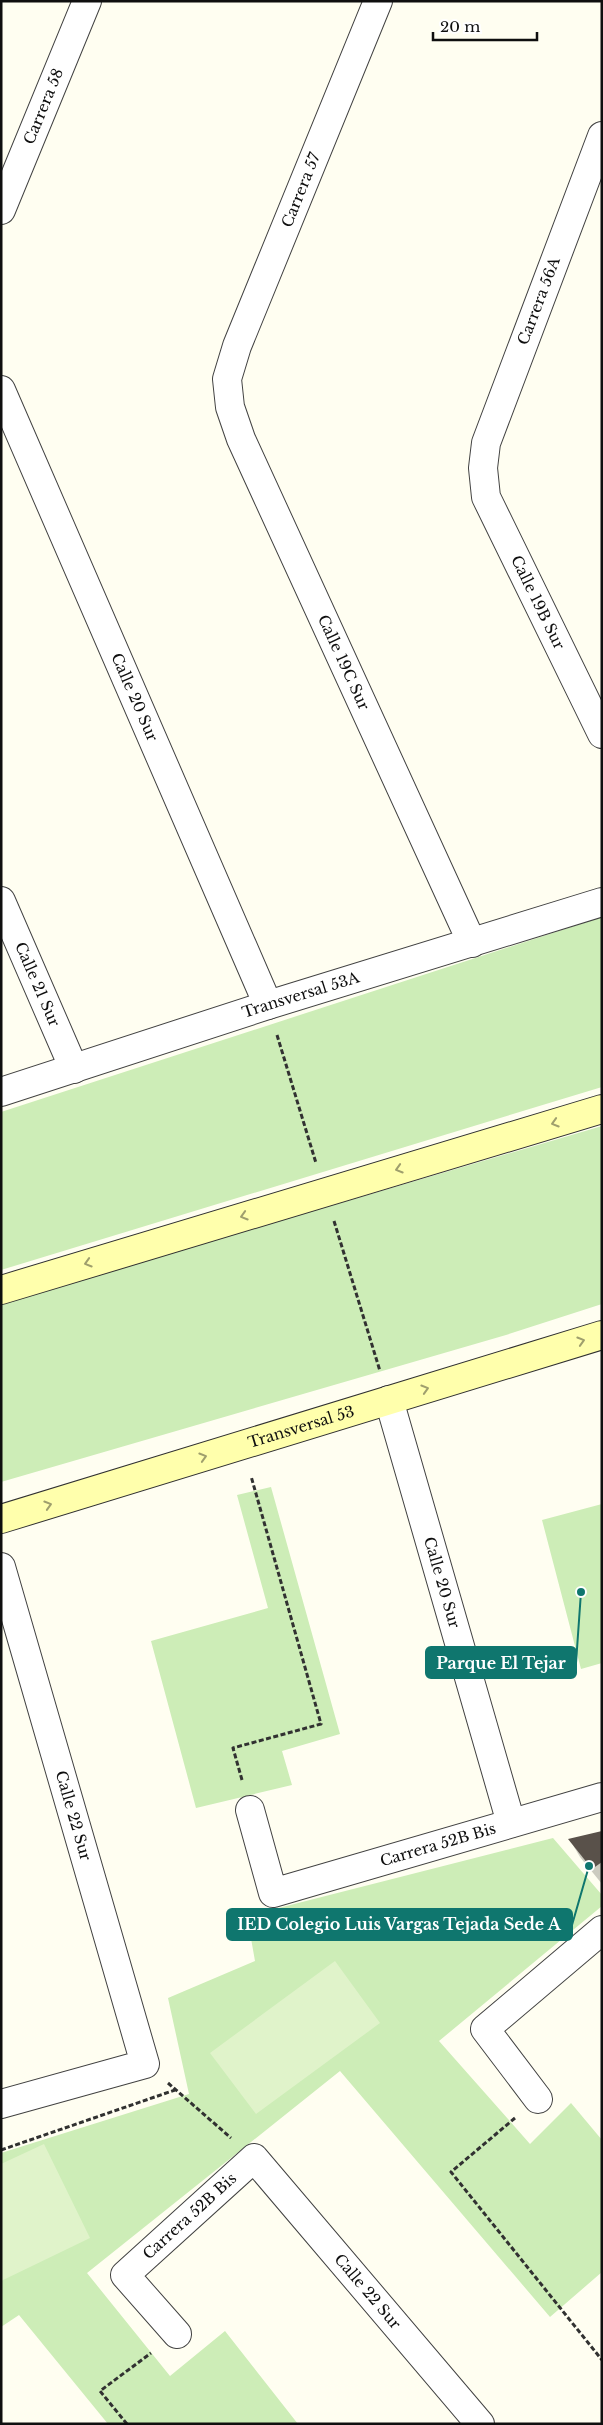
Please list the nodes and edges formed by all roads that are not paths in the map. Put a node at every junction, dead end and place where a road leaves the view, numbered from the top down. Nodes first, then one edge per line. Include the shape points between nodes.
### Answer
1 (87, 1) edge
2 (378, 1) edge
3 (602, 136) edge
4 (1, 210) edge
5 (227, 379) joint
6 (1, 390) edge
7 (483, 468) joint
8 (602, 734) edge
9 (1, 901) edge
10 (602, 902) edge
11 (472, 943) junction
12 (268, 1005) junction
13 (74, 1069) junction
14 (1, 1092) edge
15 (602, 1109) edge
16 (1, 1290) edge
17 (602, 1335) edge
18 (389, 1400) junction
19 (1, 1519) edge
20 (1, 1567) edge
21 (602, 1797) edge
22 (250, 1810) road end
23 (511, 1823) junction
24 (602, 1930) edge
25 (538, 2099) road end
26 (1, 2104) edge
27 (254, 2158) joint
28 (177, 2334) road end
29 (480, 2424) edge

1 - 4 street, Carrera 58
2 - 5 street, Carrera 57 via 237,346
3 - 7 street, Carrera 56A via 489,434
5 - 11 street, Calle 19C Sur via 230,407 241,439
6 - 12 street, Calle 20 Sur
7 - 8 street, Calle 19B Sur via 486,497
9 - 13 street, Calle 21 Sur
10 - 11 street, Transversal 53A
11 - 12 street, Transversal 53A
12 - 13 street, Transversal 53A
13 - 14 street, Transversal 53A
15 -> 16 street
18 -> 17 street, Transversal 53
19 -> 18 street, Transversal 53
18 - 23 street, Calle 20 Sur
20 - 26 street, Calle 22 Sur via 146,2064
21 - 23 street, Carrera 52B Bis
22 - 23 street, Carrera 52B Bis via 273,1893
24 - 25 street via 485,2029
27 - 28 street, Carrera 52B Bis via 125,2274
27 - 29 street, Calle 22 Sur

